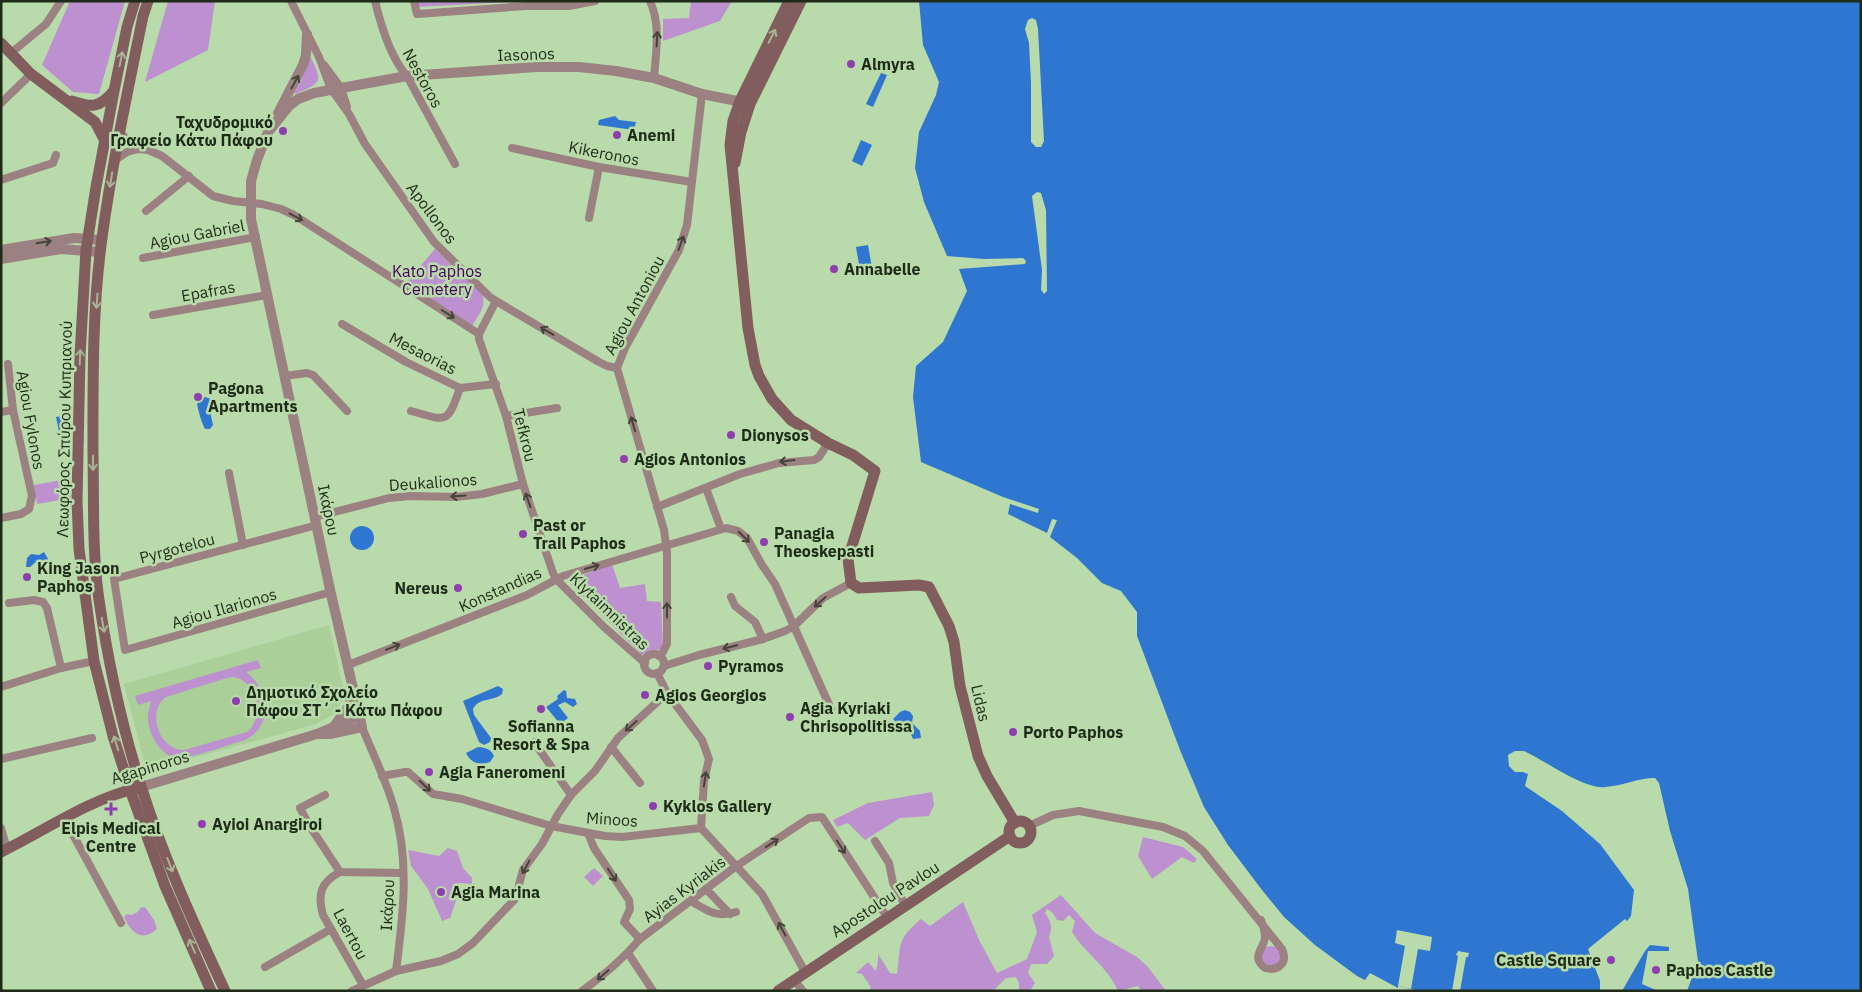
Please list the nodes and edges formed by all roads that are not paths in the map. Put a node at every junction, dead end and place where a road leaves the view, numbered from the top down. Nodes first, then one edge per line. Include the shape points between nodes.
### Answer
1 (61, 1) edge
2 (135, 1) edge
3 (148, 1) edge
4 (291, 1) edge
5 (375, 1) edge
6 (414, 1) edge
7 (595, 1) edge
8 (650, 1) edge
9 (789, 1) edge
10 (801, 1) edge
11 (307, 34) junction
12 (1, 43) edge
13 (11, 53) junction
14 (30, 74) junction
15 (407, 76) junction
16 (654, 78) junction
17 (336, 89) junction
18 (114, 91) junction
19 (702, 94) junction
20 (66, 99) junction
21 (1, 103) edge
22 (744, 106) junction
23 (273, 125) junction
24 (119, 132) junction
25 (105, 141) junction
26 (138, 148) junction
27 (512, 148) dead end
28 (56, 155) dead end
29 (114, 160) junction
30 (455, 164) dead end
31 (599, 167) junction
32 (189, 176) junction
33 (1, 180) edge
34 (692, 182) junction
35 (250, 202) junction
36 (146, 211) dead end
37 (589, 218) dead end
38 (256, 237) junction
39 (88, 238) junction
40 (101, 240) junction
41 (1, 250) edge
42 (86, 250) junction
43 (100, 252) junction
44 (143, 258) dead end
45 (1, 260) edge
46 (267, 295) junction
47 (496, 301) junction
48 (154, 315) dead end
49 (342, 324) dead end
50 (479, 334) junction
51 (8, 364) dead end
52 (617, 368) junction
53 (284, 376) junction
54 (496, 384) junction
55 (460, 388) junction
56 (557, 408) dead end
57 (13, 410) junction
58 (347, 411) dead end
59 (411, 411) dead end
60 (1, 412) edge
61 (506, 416) junction
62 (828, 443) junction
63 (229, 473) dead end
64 (523, 484) junction
65 (706, 488) junction
66 (657, 507) junction
67 (1, 518) edge
68 (316, 521) junction
69 (721, 529) junction
70 (243, 545) junction
71 (666, 546) junction
72 (556, 579) junction
73 (851, 583) junction
74 (331, 592) junction
75 (731, 597) dead end
76 (9, 603) dead end
77 (793, 627) junction
78 (763, 639) junction
79 (125, 650) joint
80 (659, 656) junction
81 (94, 661) junction
82 (644, 664) junction
83 (348, 665) junction
84 (664, 666) junction
85 (61, 668) junction
86 (657, 673) junction
87 (1, 687) edge
88 (353, 690) junction
89 (667, 693) junction
90 (831, 709) dead end
91 (360, 722) junction
92 (334, 726) junction
93 (317, 734) junction
94 (92, 738) dead end
95 (534, 742) dead end
96 (611, 747) junction
97 (1, 759) edge
98 (382, 776) junction
99 (640, 783) dead end
100 (135, 788) junction
101 (325, 795) dead end
102 (571, 795) junction
103 (64, 818) junction
104 (1015, 822) junction
105 (551, 826) junction
106 (1029, 826) junction
107 (1, 828) edge
108 (701, 828) junction
109 (588, 833) junction
110 (1010, 836) junction
111 (875, 841) dead end
112 (4, 850) edge
113 (736, 867) junction
114 (340, 872) junction
115 (403, 873) junction
116 (706, 889) junction
117 (691, 901) junction
118 (905, 905) junction
119 (887, 917) junction
120 (1261, 920) junction
121 (121, 924) dead end
122 (332, 929) junction
123 (640, 940) junction
124 (1280, 946) junction
125 (1262, 947) junction
126 (628, 953) junction
127 (265, 967) dead end
128 (396, 971) junction
129 (805, 972) junction
130 (794, 980) junction
131 (363, 985) junction
132 (211, 991) edge
133 (225, 991) edge
134 (352, 991) edge
135 (582, 991) edge
136 (653, 991) edge
137 (778, 991) edge
138 (803, 991) edge

1 - 13 street via 46,24
18 -> 2 main road, Λεωφόρος Σπύρου Κυπριανού
3 - 24 main road, Λεωφόρος Σπύρου Κυπριανού
4 - 11 street, Apollonos
5 - 15 street, Nestoros via 392,52
6 - 7 street via 417,14 569,6
16 -> 8 street via 658,35
22 -> 9 main road
10 - 22 main road
11 - 17 street, Apollonos
23 -> 11 street via 303,65
12 - 13 main road
13 - 14 main road
14 - 20 main road
14 - 21 street
15 - 16 street, Iasonos via 579,67
15 - 17 street, Iasonos
15 - 30 street, Nestoros
16 - 19 street, Iasonos
17 - 23 street, Ικάρου via 298,99
17 - 47 street, Apollonos via 365,144 428,234
18 - 20 main road via 105,102 92,106
18 - 25 main road, Λεωφόρος Σπύρου Κυπριανού
19 - 22 street, Iasonos
19 - 34 street, Agiou Antoniou
20 - 25 main road via 95,122
22 - 62 main road via 733,121 730,145 732,182 748,328 759,376 772,399 792,420
23 - 35 street, Ικάρου via 257,160
24 - 26 street
24 - 29 main road, Λεωφόρος Σπύρου Κυπριανού
25 - 39 main road, Λεωφόρος Σπύρου Κυπριανού
26 - 29 street
26 - 32 street via 162,156
27 - 31 street, Kikeronos
28 - 33 street via 53,163
29 -> 40 main road, Λεωφόρος Σπύρου Κυπριανού
31 - 34 street, Kikeronos
31 - 37 street
32 - 35 street via 214,196
32 - 36 street
52 -> 34 street, Agiou Antoniou via 679,250 687,225
35 - 38 street, Ικάρου
35 -> 50 street via 281,209 301,219
38 - 44 street, Agiou Gabriel
38 - 46 street, Ικάρου
39 - 40 street
41 -> 39 street via 55,240
39 - 42 main road, Λεωφόρος Σπύρου Κυπριανού
40 - 43 main road, Λεωφόρος Σπύρου Κυπριανού
42 - 43 street
42 - 45 street via 61,249
81 -> 42 main road, Λεωφόρος Σπύρου Κυπριανού via 80,558 77,501
43 -> 100 main road, Λεωφόρος Σπύρου Κυπριανού via 93,442 94,544 98,598
46 - 48 street, Epafras
46 - 53 street, Ικάρου
47 - 50 street
52 -> 47 street, Apollonos via 599,362
49 - 55 street, Mesaorias via 406,362
50 - 54 street, Tefkrou
51 - 57 street, Agiou Fylonos
66 -> 52 street, Agiou Antoniou
53 - 58 street via 313,375
53 - 68 street, Ικάρου
54 - 55 street, Mesaorias
54 - 61 street, Tefkrou
55 - 59 street via 452,412 444,418
56 - 61 street
57 - 60 street
57 - 67 street, Agiou Fylonos via 32,496 29,509
61 - 64 street, Tefkrou
62 -> 65 street via 814,460 779,462
62 - 73 main road via 875,471 848,559
63 - 70 street
64 -> 68 street, Deukalionos via 456,497 389,498
72 -> 64 street, Tefkrou
65 - 66 street
65 - 69 street
66 - 71 street, Agiou Antoniou
68 - 70 street, Pyrgotelou
68 - 74 street, Ικάρου
69 - 71 street, Konstandias
69 -> 77 street via 738,531 747,538 775,584
70 - 79 street, Pyrgotelou via 114,579
72 -> 71 street, Konstandias
80 -> 71 street, Agiou Antoniou via 667,644
72 - 82 street, Klytaimnistras
83 -> 72 street, Konstandias via 527,595
73 -> 77 street via 823,598
73 - 104 main road, Lidas via 859,588 929,587 954,642 960,686 978,756
74 - 79 street, Agiou Ilarionos
74 - 83 street, Ικάρου
75 - 78 street via 735,606 755,622
76 - 85 street via 43,602
77 - 78 street
77 - 90 street
78 -> 84 street
80 - 82 street via 649,656
80 - 84 street
81 - 85 street
100 -> 81 main road, Λεωφόρος Σπύρου Κυπριανού via 113,736
82 - 86 street via 649,673
83 - 88 street, Ικάρου
84 - 86 street
85 - 87 street
86 - 89 street
88 - 91 street, Ικάρου
88 - 92 street via 349,706
89 -> 96 street
108 -> 89 street via 709,759 702,740
91 - 92 street, Agapinoros
91 - 93 street, Agapinoros via 330,734
91 - 98 street, Ικάρου
92 - 93 street, Agapinoros
93 - 100 street, Agapinoros
94 - 97 street
95 - 102 street
96 - 99 street
96 - 102 street
98 -> 105 street, Minoos via 408,772 433,794 462,799
98 - 115 street, Ικάρου via 398,821
100 - 103 main road, Agapinoros
132 -> 100 main road, Λεωφόρος Σπύρου Κυπριανού via 165,886
100 -> 133 main road, Λεωφόρος Σπύρου Κυπριανού
101 - 114 street via 300,808
102 - 105 street
103 - 112 main road, Agapinoros
103 - 121 street
104 - 106 main road
104 - 110 main road via 1009,829
105 - 109 street, Minoos
105 -> 128 street via 523,870 515,899 473,943 450,958
106 - 110 main road via 1030,835 1025,842 1016,842
106 - 120 street via 1052,815 1078,811 1169,829 1185,836 1203,851
107 - 112 street
108 - 109 street, Minoos via 622,837
108 - 113 street
109 -> 123 street via 594,848 629,900 630,909 624,922
110 - 118 main road, Apostolou Pavlou
111 - 118 street via 889,863 893,883
113 - 116 street, Ayias Kyriakis
113 -> 119 street, Ayias Kyriakis via 809,818 822,817
129 -> 113 street via 762,894
114 - 115 street
114 - 122 street, Laertou via 325,884 320,897 323,915
115 - 128 street, Ικάρου via 403,915
116 - 117 street, Ayias Kyriakis
116 - 117 street via 733,913 712,913
117 - 123 street, Ayias Kyriakis
118 - 119 main road, Apostolou Pavlou
119 - 129 main road, Apostolou Pavlou
120 - 124 street
120 - 125 street via 1265,934
122 - 127 street
122 - 131 street, Laertou
123 - 126 street, Ayias Kyriakis
124 - 125 street via 1270,943
124 - 125 street via 1284,959 1274,969 1265,968 1261,963 1258,955
126 -> 135 street, Ayias Kyriakis
126 - 136 street
128 - 131 street
129 - 130 main road, Apostolou Pavlou
130 - 137 main road, Apostolou Pavlou
130 - 138 street
131 - 134 street

